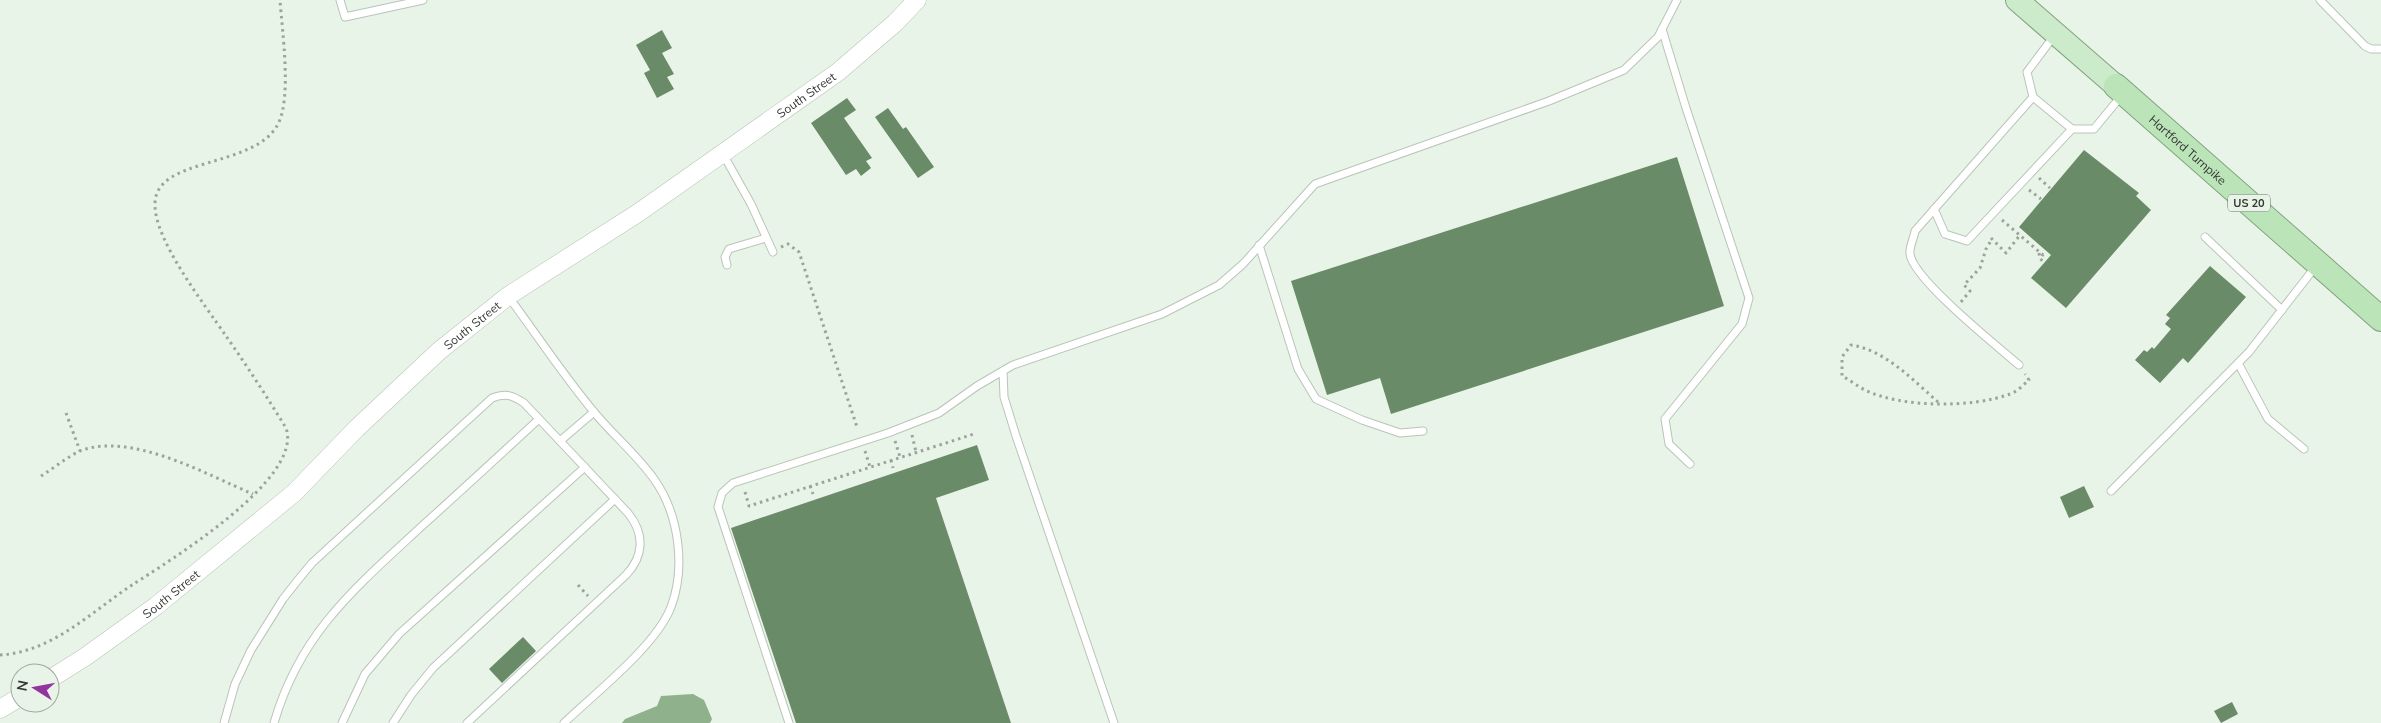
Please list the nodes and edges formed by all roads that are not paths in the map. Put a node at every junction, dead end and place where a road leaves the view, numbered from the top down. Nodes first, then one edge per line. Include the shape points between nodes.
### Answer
1 (340, 0) edge
2 (422, 0) edge
3 (917, 0) edge
4 (1677, 0) edge
5 (2017, 0) edge
6 (2320, 0) edge
7 (1662, 29) junction
8 (2056, 34) junction
9 (2381, 49) edge
10 (2120, 90) junction
11 (2033, 97) junction
12 (2072, 130) junction
13 (723, 153) junction
14 (1934, 209) junction
15 (2205, 237) dead end
16 (766, 238) junction
17 (1259, 246) junction
18 (773, 252) dead end
19 (2318, 263) junction
20 (727, 265) dead end
21 (508, 296) junction
22 (2282, 310) junction
23 (2381, 320) edge
24 (2238, 363) junction
25 (2019, 366) road end
26 (1002, 371) junction
27 (594, 412) junction
28 (539, 419) junction
29 (1423, 431) dead end
30 (560, 441) junction
31 (2304, 449) dead end
32 (1690, 464) dead end
33 (585, 467) junction
34 (2111, 491) dead end
35 (615, 499) junction
36 (60, 673) edge
37 (224, 723) edge
38 (274, 723) edge
39 (342, 723) edge
40 (393, 723) edge
41 (467, 723) edge
42 (564, 723) edge
43 (788, 723) edge
44 (1114, 723) edge

1 - 2 lane via 345,18
3 - 13 street, South Street via 838,72
4 - 7 lane
5 - 8 main road, Hartford Turnpike / US 20
6 - 9 lane via 2365,46
7 - 17 lane via 1658,37 1624,70 1315,184
7 - 32 lane via 1749,298 1742,324 1665,419 1669,444
8 - 10 main road, Hartford Turnpike / US 20
8 - 11 lane via 2027,72
10 - 12 lane via 2094,129
10 - 19 highway, Hartford Turnpike / US 20
11 - 12 lane
11 - 14 lane
12 - 14 lane via 1967,241 1945,234
13 - 16 lane
13 - 21 street, South Street via 638,213
14 - 25 lane via 1915,231 1910,254 1918,272
15 - 22 lane
16 - 18 lane
16 - 20 lane via 729,249 725,257
17 - 26 lane via 1219,286 1162,314
17 - 29 lane via 1298,369 1316,399 1400,433
19 - 22 lane
19 - 23 highway, Hartford Turnpike / US 20
21 - 27 lane
21 - 36 street, South Street via 439,350 294,493 156,606
22 - 24 lane
24 - 31 lane via 2268,420
24 - 34 lane
26 - 43 lane via 939,413 742,478 722,493 718,507
26 - 44 lane via 1004,397 1016,436
27 - 30 lane
27 - 42 lane via 654,479 667,502 675,528 677,578 671,606 657,630 642,649
28 - 30 lane
28 - 37 lane via 513,396 502,394 492,398 312,563 283,599 251,650 235,684
28 - 38 lane via 337,606 302,654 279,704
30 - 33 lane
33 - 35 lane
33 - 39 lane via 399,634 365,674
35 - 40 lane via 433,668
35 - 41 lane via 640,532 639,555 634,566

